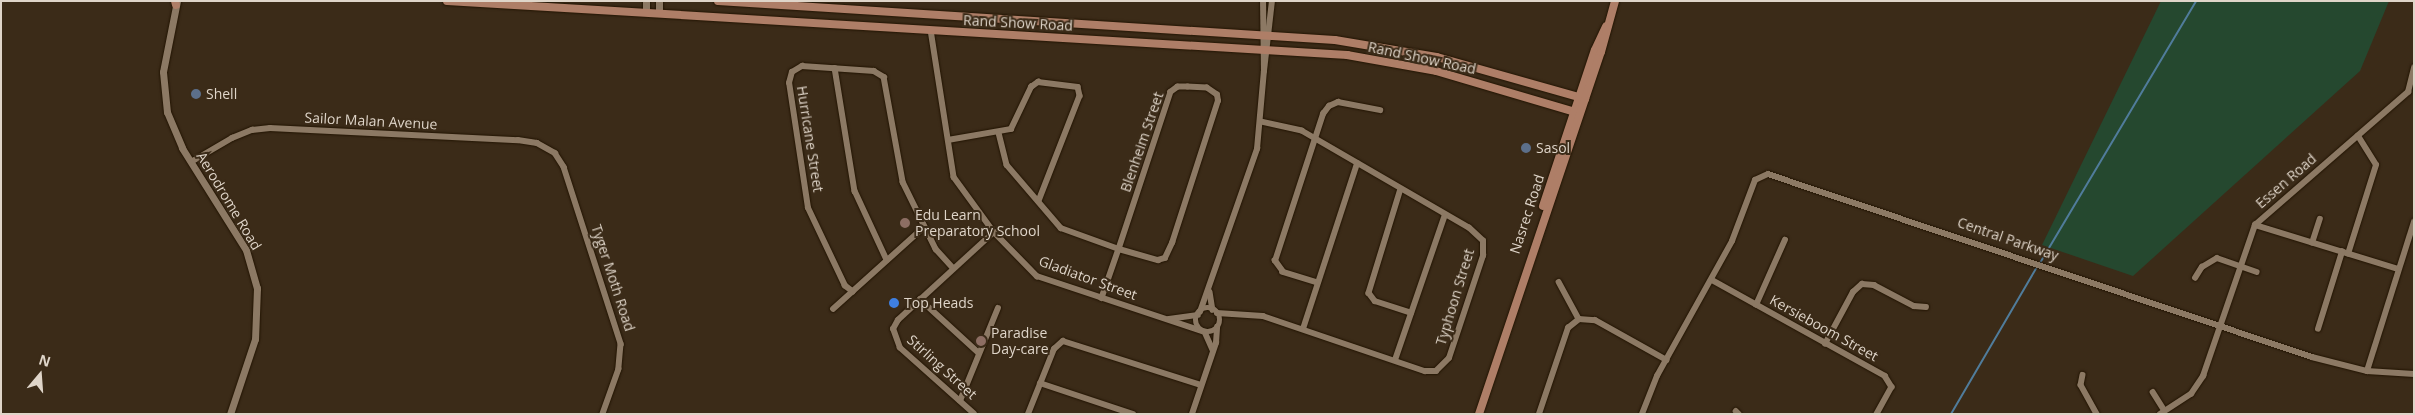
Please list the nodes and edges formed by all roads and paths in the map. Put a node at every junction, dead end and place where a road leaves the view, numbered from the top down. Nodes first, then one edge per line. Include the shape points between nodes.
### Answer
1 (448, 1) edge
2 (646, 1) edge
3 (659, 1) edge
4 (718, 1) edge
5 (1262, 1) edge
6 (1272, 1) edge
7 (1615, 1) edge
8 (176, 3) edge
9 (646, 12) junction
10 (659, 13) junction
11 (931, 30) junction
12 (1265, 34) junction
13 (1264, 48) junction
14 (835, 68) junction
15 (2414, 68) edge
16 (2408, 92) junction
17 (2414, 96) edge
18 (1581, 98) junction
19 (1380, 110) dead end
20 (1576, 112) junction
21 (1261, 122) junction
22 (999, 133) junction
23 (2358, 136) junction
24 (1315, 138) junction
25 (948, 140) junction
26 (555, 153) joint
27 (191, 162) junction
28 (1357, 164) junction
29 (1401, 189) junction
30 (1039, 201) junction
31 (1445, 215) junction
32 (2320, 219) dead end
33 (2414, 222) edge
34 (2255, 225) junction
35 (924, 227) junction
36 (994, 232) junction
37 (1785, 240) dead end
38 (2312, 243) junction
39 (1119, 249) junction
40 (2345, 253) junction
41 (887, 260) junction
42 (2239, 265) junction
43 (953, 268) junction
44 (2398, 269) junction
45 (2257, 272) dead end
46 (2195, 278) dead end
47 (1712, 280) junction
48 (1559, 282) dead end
49 (1318, 283) junction
50 (1211, 287) junction
51 (853, 292) junction
52 (1102, 298) junction
53 (920, 299) junction
54 (1756, 305) junction
55 (1926, 307) dead end
56 (998, 308) dead end
57 (833, 309) dead end
58 (1215, 312) junction
59 (1199, 313) junction
60 (1411, 313) junction
61 (1238, 314) junction
62 (1164, 319) junction
63 (1579, 319) junction
64 (2219, 324) junction
65 (1218, 326) junction
66 (1303, 329) junction
67 (2318, 329) dead end
68 (1204, 331) junction
69 (1825, 344) junction
70 (1213, 352) junction
71 (979, 353) junction
72 (1395, 360) junction
73 (1666, 360) junction
74 (2367, 371) junction
75 (2414, 374) edge
76 (2084, 375) dead end
77 (1040, 383) junction
78 (1201, 386) junction
79 (2153, 392) dead end
80 (960, 400) junction
81 (2162, 413) edge
82 (230, 414) edge
83 (603, 414) edge
84 (974, 414) edge
85 (1028, 414) edge
86 (1134, 414) edge
87 (1192, 414) edge
88 (1474, 414) edge
89 (1479, 414) edge
90 (1539, 414) edge
91 (1642, 414) edge
92 (1877, 414) edge
93 (2097, 414) edge

1 - 9 main road, Rand Show Road
2 - 9 street
3 - 10 street
4 - 12 main road, Rand Show Road
5 - 12 street
6 - 12 street
7 - 18 main road, Nasrec Road via 1608,24 1600,36
8 - 27 street, Aerodrome Road via 164,62 163,85 171,123
9 - 10 main road, Rand Show Road
10 - 11 main road, Rand Show Road
11 - 13 main road, Rand Show Road
11 - 25 street, Gladiator Street
12 - 13 street
12 - 18 main road, Rand Show Road via 1344,41 1437,57
13 - 20 main road, Rand Show Road via 1347,55 1436,71
13 - 21 street
14 - 35 street, Hurricane Street via 877,72 884,77 901,177
14 - 41 street via 855,191
14 - 51 street, Hurricane Street via 798,67 790,75 789,88 809,213 846,286
15 - 16 street
16 - 17 street
16 - 23 street, Essen Road
18 - 20 main road, Nasrec Road
19 - 24 street via 1353,103 1333,103 1323,114
20 - 88 main road, Nasrec Road
20 - 89 main road, Nasrec Road
21 - 24 street, Typhoon Street via 1294,128
21 - 50 street via 1257,149
22 - 25 street
22 - 30 street via 1008,165
22 - 30 street via 1016,124 1034,84 1074,85 1080,90
23 - 34 street, Essen Road
23 - 40 street via 2376,166
24 - 28 street, Typhoon Street
24 - 49 street via 1275,261 1283,272
25 - 36 street, Gladiator Street via 956,181
26 - 27 street, Sailor Malan Avenue via 537,143 518,140 270,128 252,130 232,138
26 - 83 street, Tyger Moth Road via 564,168 621,344 619,369
27 - 82 street, Aerodrome Road via 241,240 257,288 255,339
28 - 29 street, Typhoon Street
28 - 49 street
29 - 31 street, Typhoon Street
29 - 60 street via 1369,293 1375,301
30 - 39 street via 1066,231
31 - 60 street
31 - 72 street, Typhoon Street via 1478,234 1484,246 1451,352 1444,366 1436,371
32 - 38 street
33 - 44 street
34 - 38 street
34 - 42 street, Essen Road
35 - 41 street
35 - 43 street, Hurricane Street via 936,249
36 - 43 street, Stirling Street
36 - 52 street, Gladiator Street via 1034,274
37 - 54 street
38 - 40 street
39 - 39 street, Blenheim Street via 1172,92 1182,87 1207,88 1215,93 1218,101 1172,243 1162,260
39 - 52 street, Blenheim Street
40 - 44 street
40 - 67 street
41 - 51 street
42 - 45 street
42 - 46 street via 2213,259
42 - 64 street, Essen Road
43 - 53 street, Stirling Street
44 - 74 street
47 - 54 street, Kersieboom Street
47 - 64 street, Central Parkway via 1738,228 1755,180 1768,174
47 - 73 street, Central Parkway
48 - 63 street
49 - 66 street
50 - 58 street
50 - 59 street
51 - 57 street
52 - 62 street, Gladiator Street
53 - 71 street
53 - 80 street, Stirling Street via 895,324 895,341
54 - 69 street, Kersieboom Street
55 - 69 street via 1914,306 1874,285 1862,284 1853,292
56 - 71 street
58 - 59 street, Gladiator Street
58 - 61 street, Typhoon Street
58 - 65 street
59 - 62 street, Gladiator Street via 1178,320
59 - 68 street via 1197,324
60 - 72 street
61 - 65 street
61 - 66 street, Typhoon Street via 1263,316
62 - 68 street, Gladiator Street
63 - 73 street via 1595,320
63 - 90 street via 1568,328
64 - 74 street, Central Parkway via 2312,357
64 - 81 street, Essen Road via 2198,385
65 - 68 street
65 - 70 street
66 - 72 street, Typhoon Street
68 - 70 street
69 - 92 street, Kersieboom Street via 1889,380 1891,389
70 - 78 street
71 - 80 street
73 - 91 street, Central Parkway
74 - 75 street, Central Parkway
76 - 93 street via 2081,385
77 - 78 street via 1055,346 1068,341
77 - 85 street
77 - 86 street
78 - 87 street
79 - 81 street
80 - 84 street, Stirling Street

